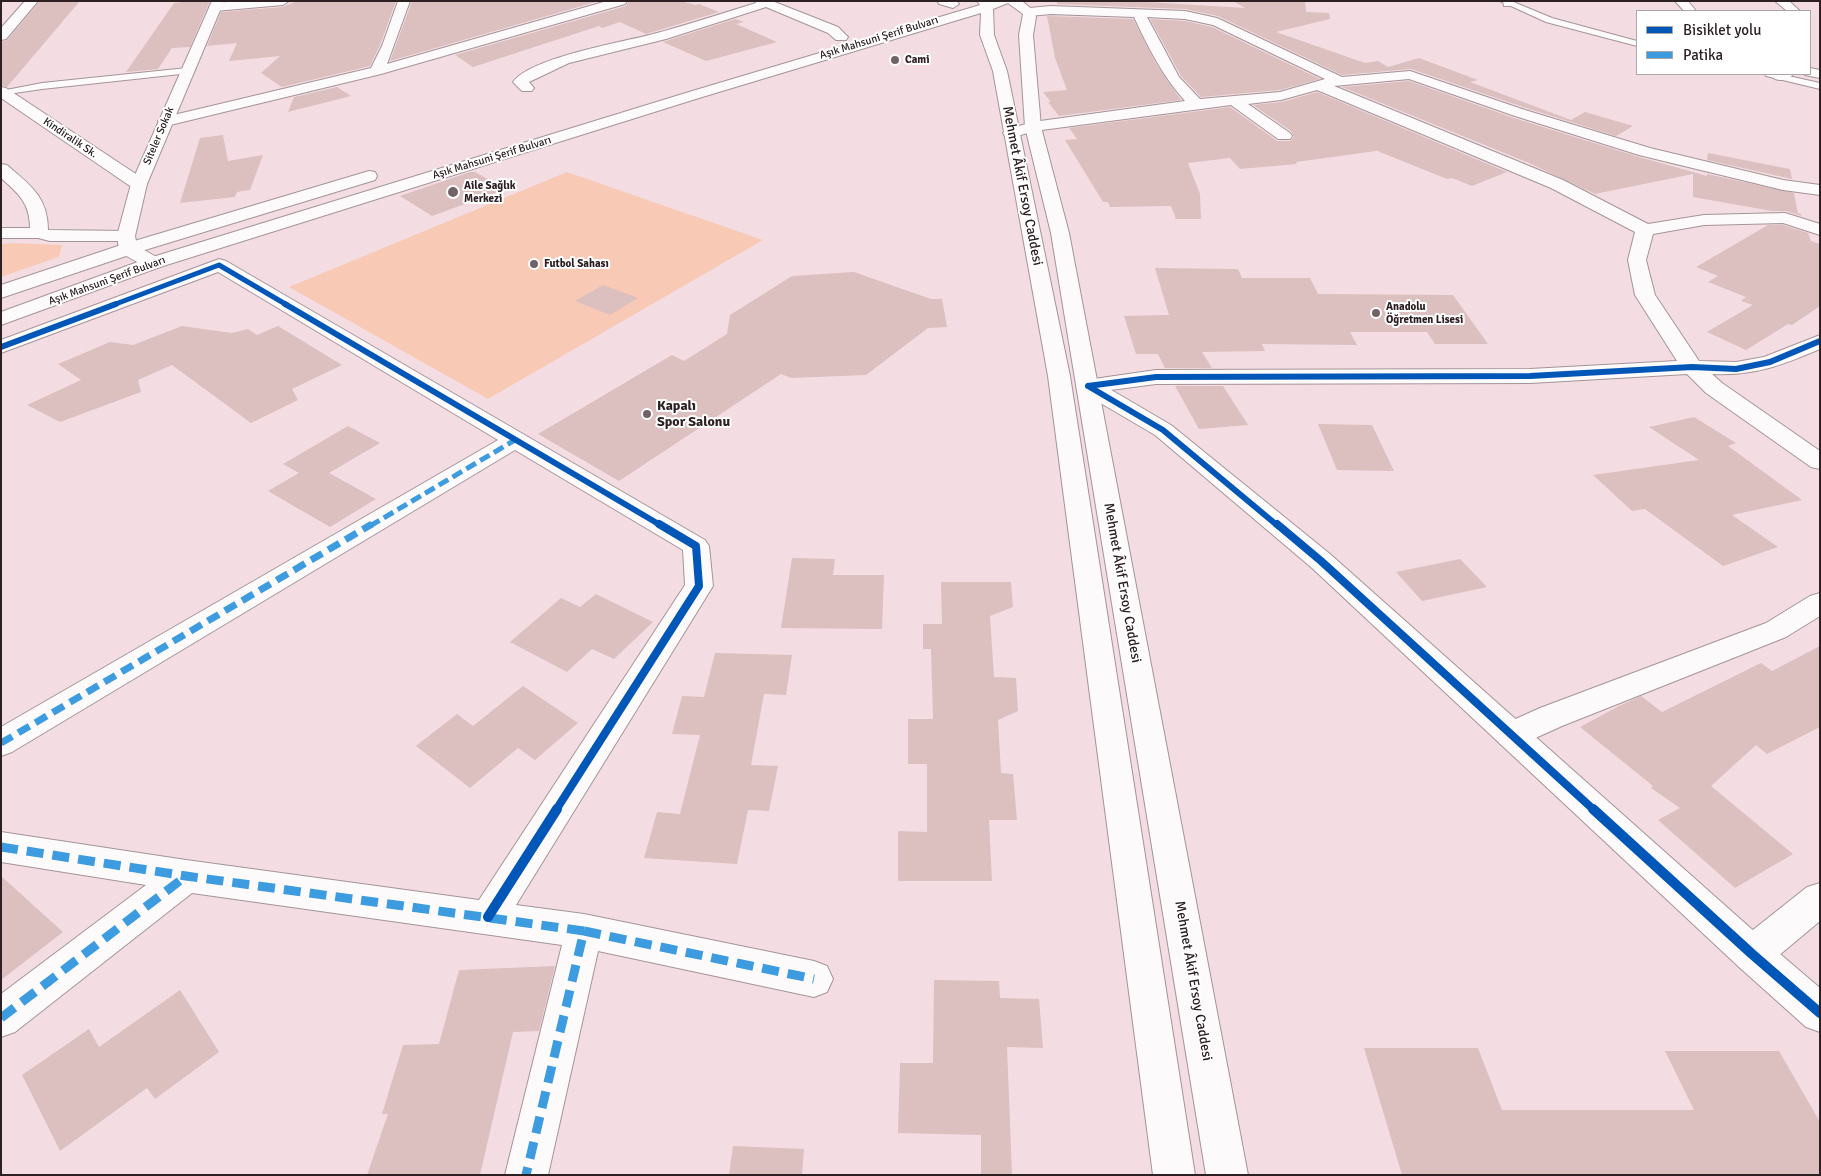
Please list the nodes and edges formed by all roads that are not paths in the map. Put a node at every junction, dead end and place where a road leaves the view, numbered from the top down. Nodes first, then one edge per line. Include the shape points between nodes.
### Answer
1 (32, 1) edge
2 (283, 1) edge
3 (404, 1) edge
4 (621, 1) edge
5 (1781, 1) edge
6 (1507, 2) edge
7 (767, 3) edge
8 (216, 4) edge
9 (996, 4) edge
10 (1793, 10) edge
11 (1139, 14) junction
12 (1, 36) edge
13 (841, 37) junction
14 (1636, 44) edge
15 (376, 71) junction
16 (187, 72) junction
17 (1778, 75) edge
18 (1340, 81) junction
19 (1318, 85) junction
20 (1820, 86) edge
21 (527, 88) dead end
22 (2, 92) edge
23 (1233, 100) junction
24 (1196, 104) junction
25 (586, 112) dead end
26 (166, 121) junction
27 (1022, 130) junction
28 (1284, 136) dead end
29 (1, 169) edge
30 (379, 173) dead end
31 (139, 184) junction
32 (1820, 190) edge
33 (1785, 218) junction
34 (1820, 218) edge
35 (1645, 230) junction
36 (1820, 230) edge
37 (1, 233) edge
38 (39, 233) junction
39 (127, 242) junction
40 (153, 263) junction
41 (1, 292) edge
42 (1, 319) edge
43 (1820, 341) edge
44 (1, 347) edge
45 (1692, 367) junction
46 (1088, 386) junction
47 (515, 440) junction
48 (1820, 462) edge
49 (1820, 603) edge
50 (1511, 736) junction
51 (1, 743) edge
52 (1, 847) edge
53 (186, 876) junction
54 (1820, 900) edge
55 (488, 917) junction
56 (584, 931) junction
57 (1752, 954) junction
58 (814, 979) dead end
59 (1820, 1013) edge
60 (1, 1018) edge
61 (526, 1175) edge
62 (1174, 1175) edge
63 (1227, 1175) edge

1 - 12 street
2 - 8 street
3 - 15 street via 391,34 388,52
4 - 15 street
5 - 10 street
6 - 14 lane via 1549,20
7 - 13 street via 833,30
7 - 21 street via 647,40 558,62 533,72 520,82
8 - 16 street, Siteler Sokak
9 - 11 street
9 - 13 street, Aşık Mahsuni Şerif Bulvarı
9 - 27 street, Mehmet Âkif Ersoy Caddesi via 987,35
9 - 27 street, Mehmet Âkif Ersoy Caddesi via 1030,17 1026,35
9 - 40 street, Aşık Mahsuni Şerif Bulvarı
11 - 18 street via 1185,15 1217,22
11 - 24 street via 1169,72
13 - 25 street, Aşık Mahsuni Şerif Bulvarı
15 - 26 street
16 - 22 lane
16 - 26 street, Siteler Sokak
17 - 20 lane
18 - 19 street
18 - 32 street via 1410,75 1645,152 1774,183
19 - 23 street via 1281,96
19 - 35 street via 1556,184
22 - 31 street, Kindiralik Sk.
23 - 24 street
23 - 28 street
24 - 27 street
26 - 31 street, Siteler Sokak
27 - 46 street, Mehmet Âkif Ersoy Caddesi via 1060,233
27 - 62 street, Mehmet Âkif Ersoy Caddesi
29 - 38 street via 35,200 40,215
30 - 39 street, Aşık Mahsuni Şerif Bulvarı
31 - 39 street, Siteler Sokak
33 - 34 street
33 - 35 street via 1704,220
33 - 36 street
35 - 45 street via 1637,260 1645,296
37 - 38 street
38 - 39 street
39 - 40 street
39 - 41 street, Aşık Mahsuni Şerif Bulvarı
40 - 42 street, Aşık Mahsuni Şerif Bulvarı
43 - 45 street via 1770,362 1736,369
44 - 47 street via 219,265
45 - 46 street via 1530,376 1156,376
45 - 48 street via 1714,388
46 - 50 street via 1163,430 1321,561
46 - 63 street, Mehmet Âkif Ersoy Caddesi
47 - 51 street
47 - 55 street via 696,546 699,586
49 - 50 street via 1776,630 1551,717
50 - 57 street
52 - 53 street
53 - 55 street
53 - 60 street
54 - 57 street
55 - 56 street
56 - 58 street
56 - 61 street
57 - 59 street

